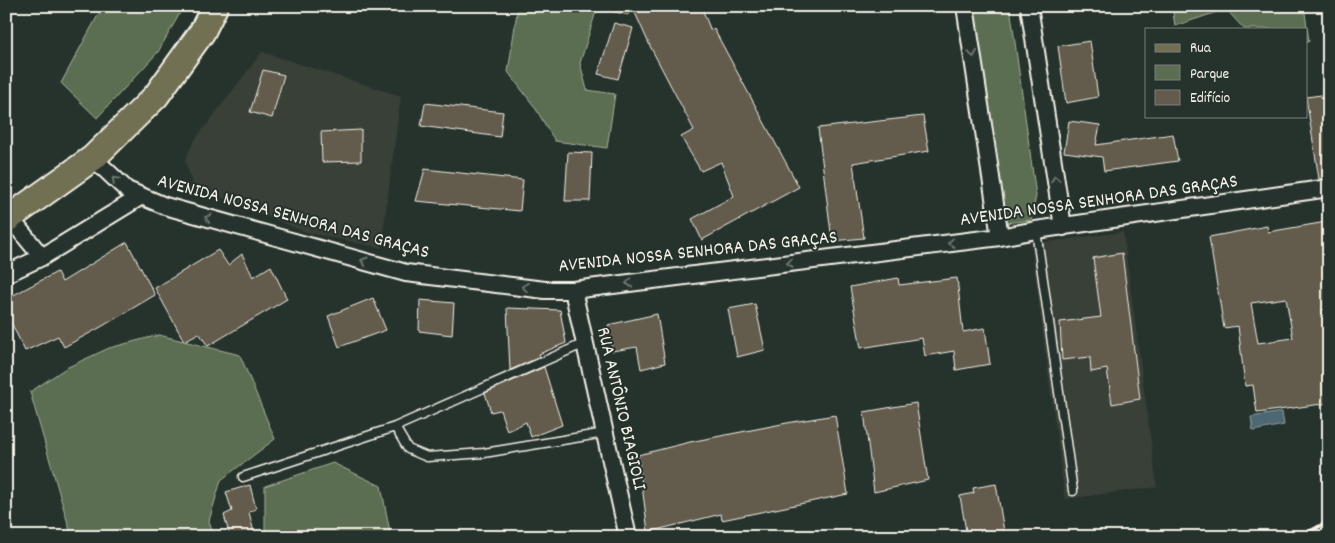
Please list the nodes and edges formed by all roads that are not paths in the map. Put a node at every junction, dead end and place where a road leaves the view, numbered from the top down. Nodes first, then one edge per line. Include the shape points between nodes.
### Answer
1 (216, 6) edge
2 (966, 6) edge
3 (1029, 6) edge
4 (93, 158) junction
5 (1329, 188) edge
6 (140, 197) junction
7 (8, 219) edge
8 (1063, 227) junction
9 (1036, 230) junction
10 (1000, 237) junction
11 (42, 257) junction
12 (6, 274) edge
13 (573, 290) junction
14 (585, 343) junction
15 (396, 427) junction
16 (605, 433) junction
17 (243, 477) dead end
18 (1073, 491) dead end
19 (628, 537) edge

1 - 4 main road via 202,32 156,96
2 -> 10 street
8 -> 3 street
6 -> 4 street, AVENIDA NOSSA SENHORA DAS GRAÇAS via 127,190
4 - 7 main road
5 - 8 street, AVENIDA NOSSA SENHORA DAS GRAÇAS
6 - 11 street
13 -> 6 street, AVENIDA NOSSA SENHORA DAS GRAÇAS via 546,290 406,273
7 - 11 street
8 - 9 street, AVENIDA NOSSA SENHORA DAS GRAÇAS
9 - 10 street, AVENIDA NOSSA SENHORA DAS GRAÇAS
9 - 18 lane
10 -> 13 street, AVENIDA NOSSA SENHORA DAS GRAÇAS
11 - 12 street
13 - 14 street, RUA ANTÔNIO BIAGIOLI
14 - 15 lane
14 - 16 street, RUA ANTÔNIO BIAGIOLI
15 - 16 lane via 408,449 427,457 484,453
15 - 17 lane
16 - 19 street, RUA ANTÔNIO BIAGIOLI

